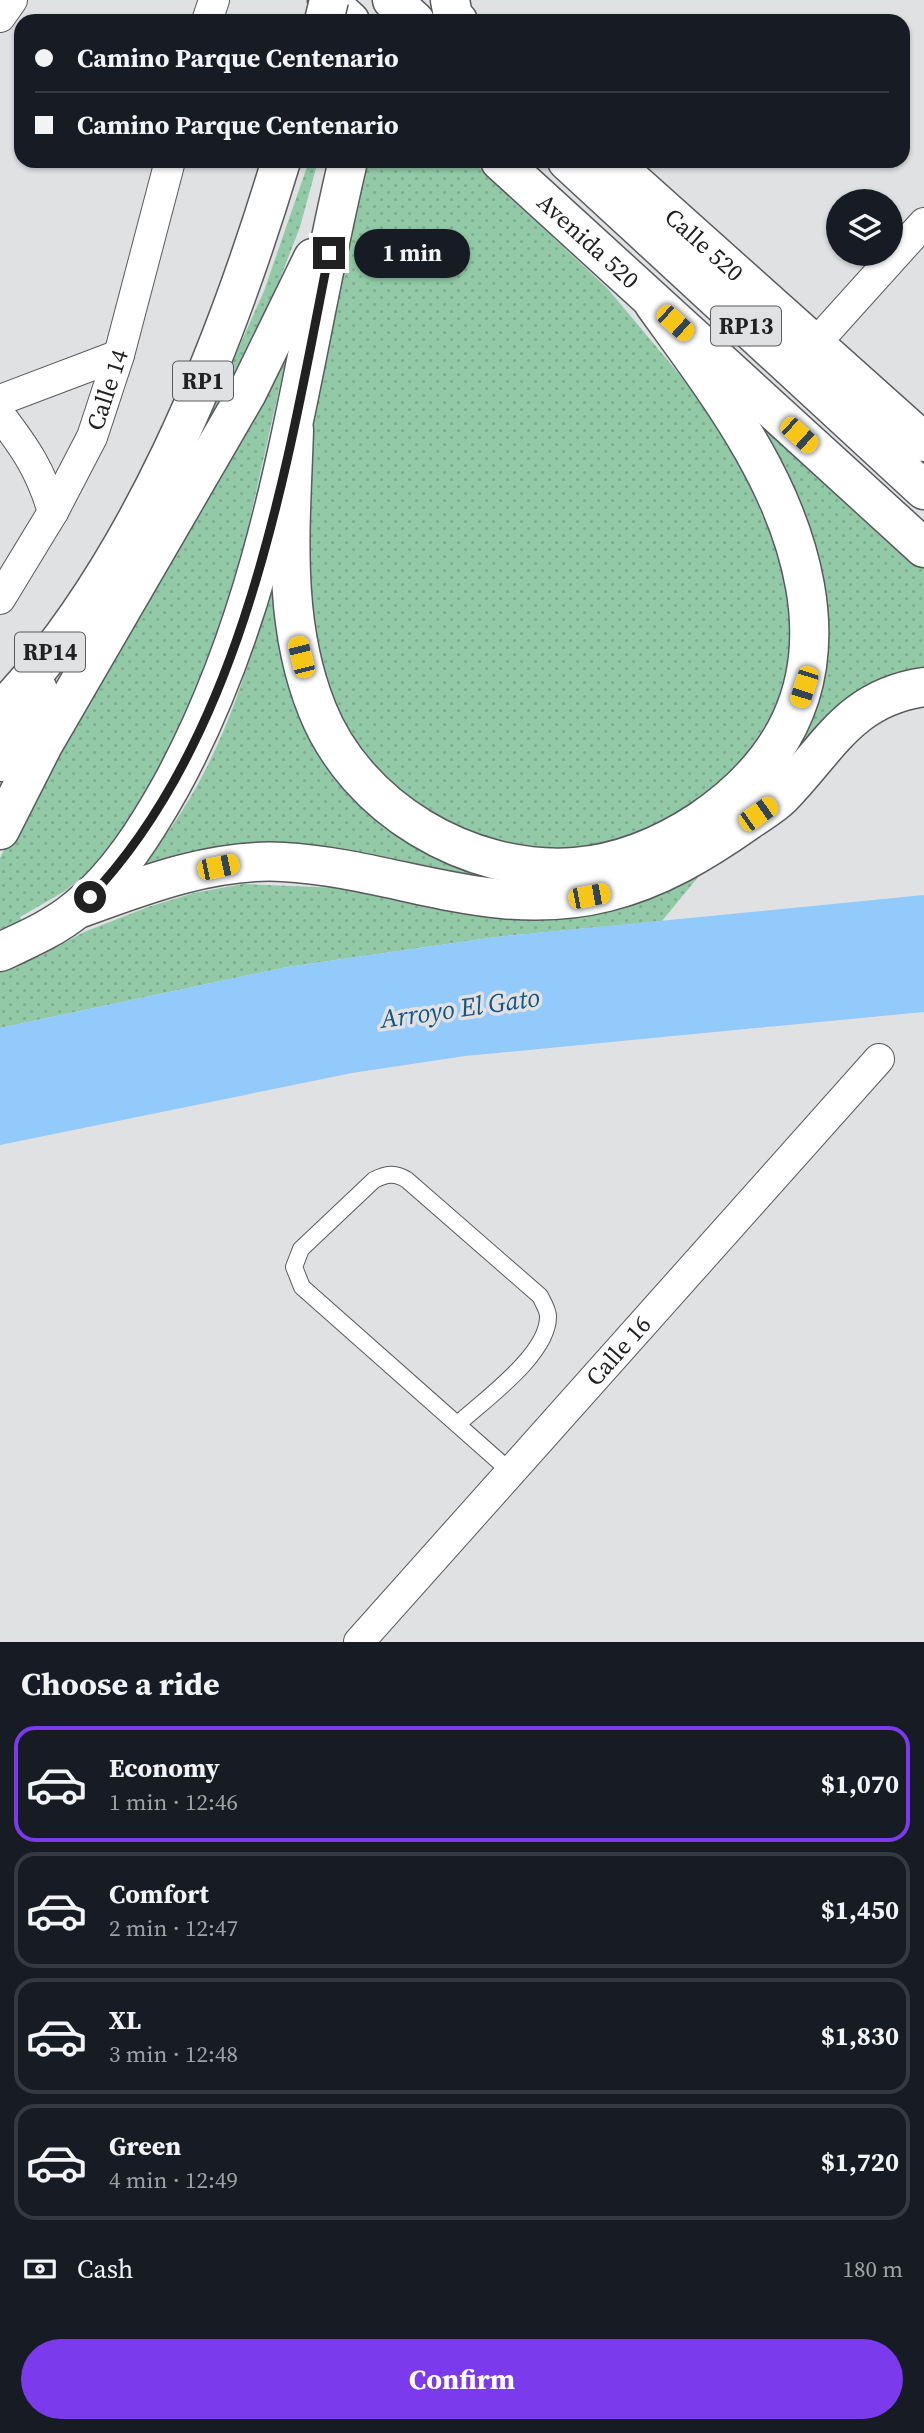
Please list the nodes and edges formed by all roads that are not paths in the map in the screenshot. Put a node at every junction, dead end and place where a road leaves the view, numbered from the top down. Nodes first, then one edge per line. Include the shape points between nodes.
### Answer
1 (12, 0) edge
2 (328, 0) edge
3 (392, 0) edge
4 (343, 14) edge
5 (407, 14) edge
6 (0, 17) edge
7 (168, 168) edge
8 (279, 168) edge
9 (508, 168) edge
10 (575, 168) edge
11 (618, 168) edge
12 (343, 181) edge
13 (924, 223) edge
14 (654, 304) junction
15 (815, 344) junction
16 (119, 355) junction
17 (0, 400) edge
18 (0, 415) edge
19 (294, 430) junction
20 (924, 442) edge
21 (924, 490) edge
22 (53, 512) junction
23 (924, 548) edge
24 (97, 588) junction
25 (0, 599) edge
26 (924, 687) edge
27 (0, 712) edge
28 (0, 762) edge
29 (0, 830) edge
30 (78, 909) junction
31 (15, 945) edge
32 (879, 1059) dead end
33 (458, 1424) junction
34 (511, 1472) junction
35 (359, 1642) edge

1 - 6 street
2 - 4 main road
3 - 5 main road
7 - 16 street, Calle 14
8 - 24 main road, RP1 via 227,328 151,491
9 - 14 main road, Avenida 520 / RP13
10 - 21 main road, Avenida 520 / RP13
11 - 15 main road, Calle 520
12 - 19 main road
12 - 29 main road, RP1 via 253,382 43,745
13 - 15 street
14 - 19 main road via 714,387 775,493 805,587 808,655 795,713 766,763 729,800 697,823 628,857 554,867 479,854 400,817 358,775 317,711 296,637 290,590
14 - 23 main road, Avenida 520 / RP13
15 - 20 main road, Calle 520
16 - 17 street
16 - 22 street, Calle 14 via 92,437
18 - 22 street via 33,458
19 - 30 main road via 262,555 213,699 158,810
22 - 25 street, Calle 14
24 - 27 main road, RP14
24 - 28 main road, RP1
26 - 30 main road via 869,705 838,729 780,798 715,844 640,882 606,892 559,900 500,901 318,865 242,862 153,882
30 - 31 main road
32 - 34 street, Calle 16
33 - 33 lane via 302,1287 295,1267 301,1249 384,1175 399,1174 407,1180 540,1296 548,1315 534,1353
33 - 34 lane
34 - 35 street, Calle 16

